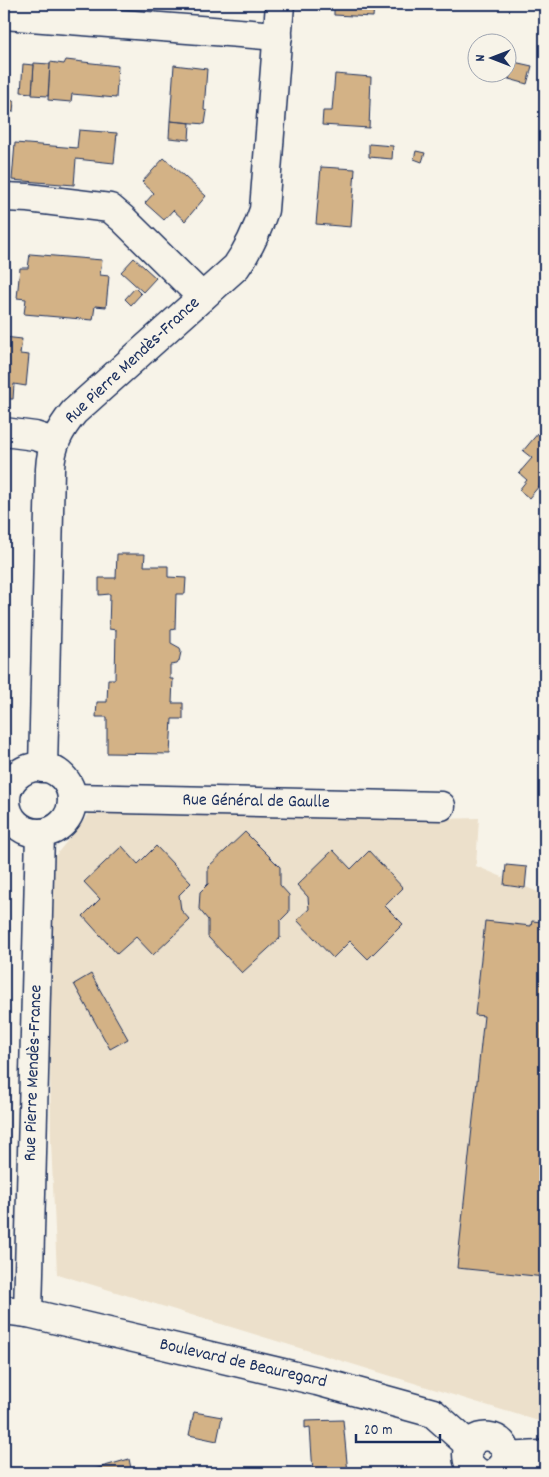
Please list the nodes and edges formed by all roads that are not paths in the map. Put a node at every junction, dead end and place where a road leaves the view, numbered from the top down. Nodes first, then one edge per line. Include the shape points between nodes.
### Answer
1 (280, 4) edge
2 (4, 15) edge
3 (278, 36) junction
4 (4, 198) edge
5 (202, 298) junction
6 (4, 432) edge
7 (54, 442) junction
8 (43, 768) junction
9 (72, 798) junction
10 (5, 801) edge
11 (441, 806) dead end
12 (40, 834) junction
13 (16, 1312) edge
14 (470, 1446) junction
15 (545, 1456) edge
16 (486, 1470) edge

1 - 3 street, Rue Pierre Mendès-France
2 - 3 street
3 - 5 street, Rue Pierre Mendès-France via 264,210 247,252 236,267
4 - 5 street via 110,208
5 - 7 street, Rue Pierre Mendès-France via 74,412
6 - 7 street
7 - 8 street, Rue Pierre Mendès-France via 50,456
8 - 9 street via 63,778
8 - 10 street via 32,768 13,780
9 - 11 street, Rue Général de Gaulle
9 - 12 street via 71,809 59,826
10 - 12 street via 8,812 20,827
12 - 13 street, Rue Pierre Mendès-France
13 - 14 street, Boulevard de Beauregard via 317,1381 433,1413
14 - 16 street via 467,1451 469,1463
14 - 16 street via 480,1437 492,1437 503,1444
15 - 16 street

